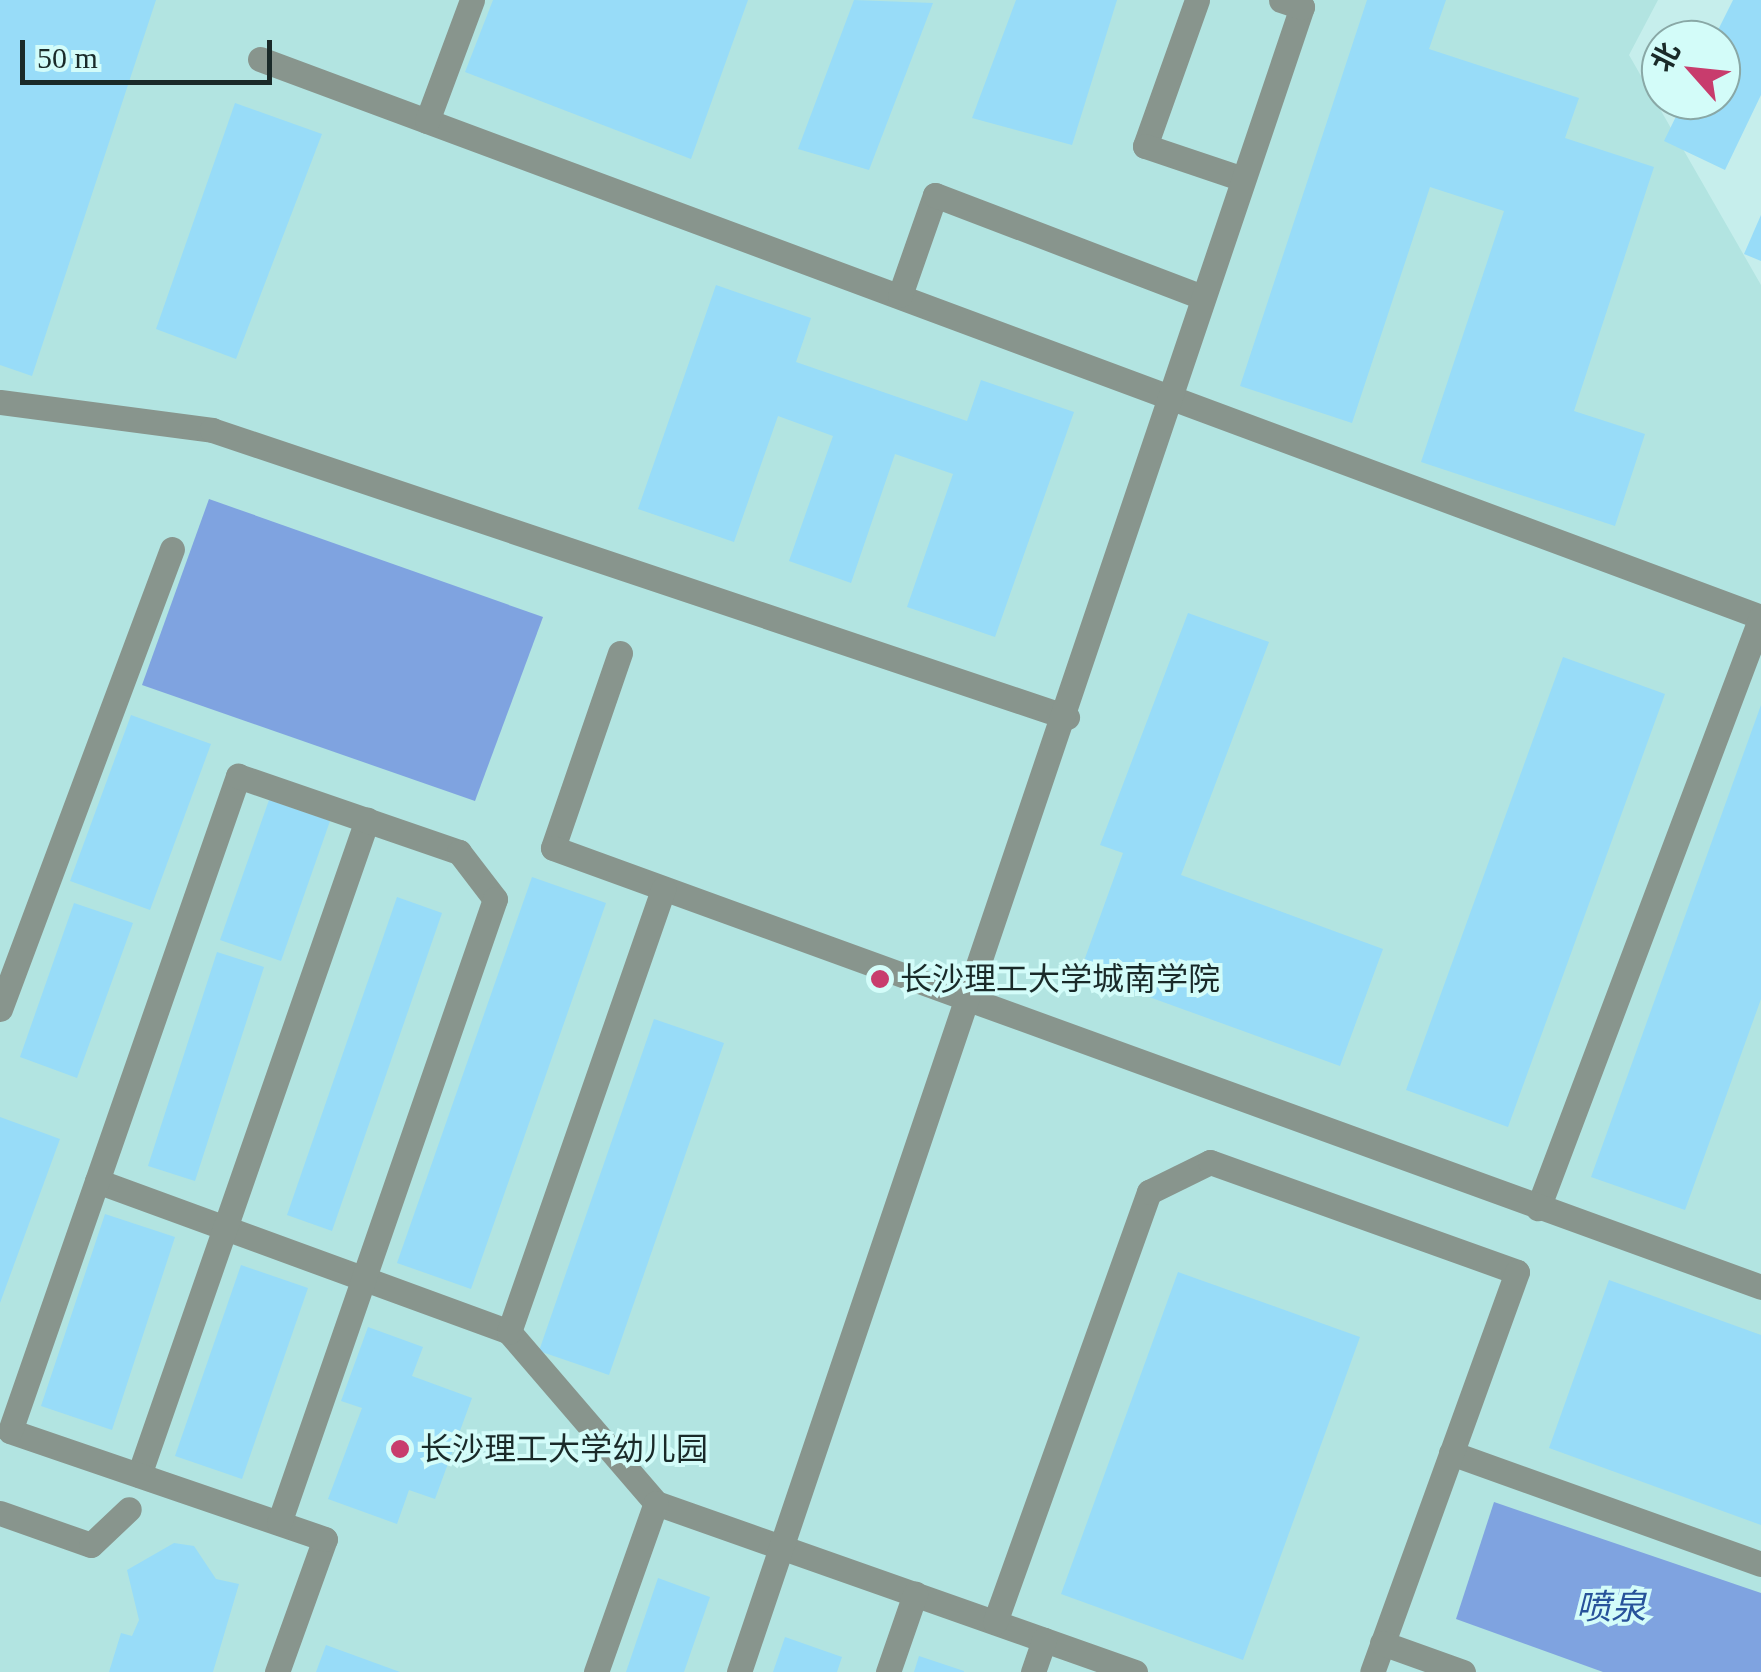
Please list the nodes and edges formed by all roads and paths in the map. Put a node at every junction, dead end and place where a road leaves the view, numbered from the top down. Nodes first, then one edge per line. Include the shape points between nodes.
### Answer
1 (472, 0) edge
2 (1197, 0) edge
3 (1281, 0) edge
4 (260, 58) dead end
5 (428, 121) junction
6 (1243, 179) junction
7 (900, 295) junction
8 (1202, 298) junction
9 (1171, 399) junction
10 (0, 402) edge
11 (172, 549) dead end
12 (620, 653) dead end
13 (1067, 717) junction
14 (367, 820) junction
15 (664, 889) junction
16 (970, 1002) junction
17 (0, 1009) edge
18 (97, 1181) junction
19 (1538, 1208) junction
20 (224, 1228) junction
21 (364, 1279) junction
22 (1761, 1287) edge
23 (509, 1332) junction
24 (1451, 1453) junction
25 (139, 1474) junction
26 (656, 1503) junction
27 (129, 1509) dead end
28 (0, 1513) edge
29 (279, 1523) junction
30 (782, 1548) junction
31 (1761, 1564) edge
32 (915, 1594) junction
33 (994, 1622) junction
34 (1044, 1640) junction
35 (1382, 1644) junction
36 (277, 1672) edge
37 (596, 1672) edge
38 (738, 1672) edge
39 (888, 1672) edge
40 (1032, 1672) edge
41 (1135, 1672) edge
42 (1372, 1672) edge
43 (1463, 1672) edge

1 - 5 street
2 - 6 street via 1145,146
3 - 6 street via 1302,8
4 - 5 street
5 - 7 street
6 - 8 street
7 - 8 street via 935,195
7 - 9 street
8 - 9 street
9 - 13 street
9 - 19 street via 1761,617
10 - 13 street via 212,430
11 - 17 street
12 - 15 street via 552,848
13 - 16 street
14 - 18 street via 238,776
14 - 20 street
14 - 21 street via 460,852 496,899
15 - 16 street
15 - 23 street
16 - 19 street
16 - 30 street
18 - 20 street
18 - 25 street via 10,1430
19 - 22 street
20 - 21 street
20 - 25 street
21 - 23 street
21 - 29 street
23 - 26 street
24 - 31 street
24 - 33 street via 1517,1272 1210,1162 1148,1192
24 - 35 street
25 - 29 street
26 - 30 street
26 - 37 street
27 - 28 street via 92,1545
29 - 36 street via 324,1539
30 - 32 street
30 - 38 street
32 - 33 street
32 - 39 street
33 - 34 street
34 - 40 street
34 - 41 street
35 - 42 street
35 - 43 street

